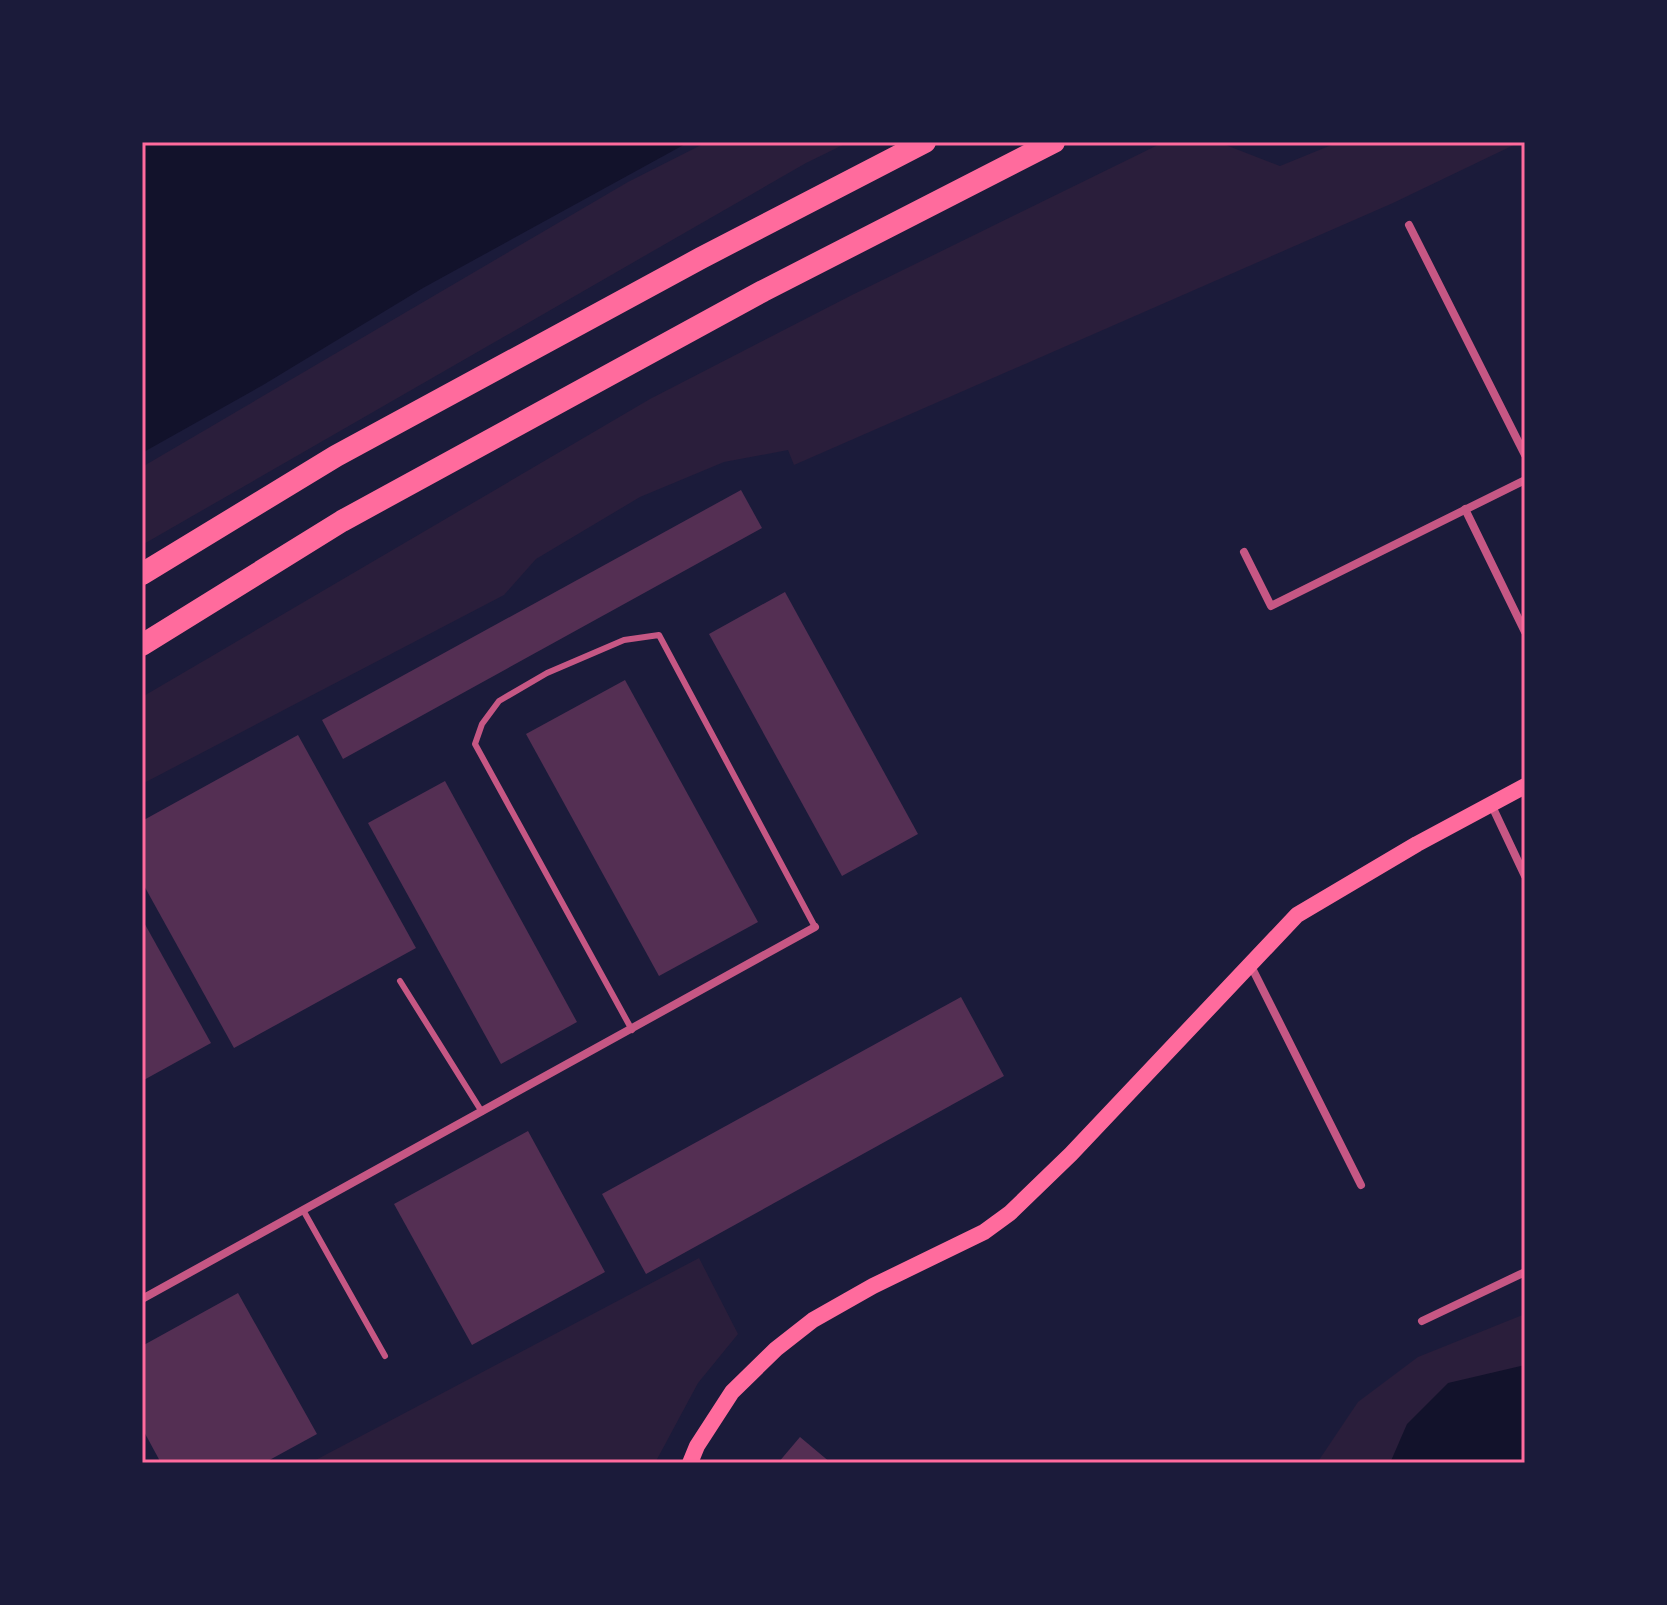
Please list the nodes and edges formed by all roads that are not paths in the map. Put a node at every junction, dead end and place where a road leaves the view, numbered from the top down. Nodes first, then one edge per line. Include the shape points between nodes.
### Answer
1 (925, 142) edge
2 (1054, 142) edge
3 (1409, 225) dead end
4 (1525, 455) edge
5 (1525, 480) edge
6 (1465, 509) junction
7 (1244, 552) dead end
8 (142, 574) edge
9 (1525, 632) edge
10 (142, 645) edge
11 (1525, 786) edge
12 (1491, 804) junction
13 (1525, 876) edge
14 (815, 927) joint
15 (1250, 963) junction
16 (400, 981) dead end
17 (632, 1030) junction
18 (482, 1112) junction
19 (1361, 1185) dead end
20 (303, 1210) junction
21 (1525, 1272) edge
22 (142, 1299) edge
23 (1422, 1321) dead end
24 (385, 1356) dead end
25 (690, 1463) edge

1 - 8 highway via 336,456
2 - 10 highway via 763,291 342,521
3 - 4 street
5 - 6 street
6 - 7 street via 1271,606
6 - 9 street
11 - 12 main road
12 - 13 street
12 - 15 main road via 1297,915
14 - 17 street
14 - 17 lane via 659,635 624,640 547,673 499,701 475,744
15 - 19 street
15 - 25 main road via 1010,1213 973,1238 813,1320 776,1349 732,1392
16 - 18 lane
17 - 18 street
18 - 20 street
20 - 22 street
20 - 24 lane
21 - 23 street

